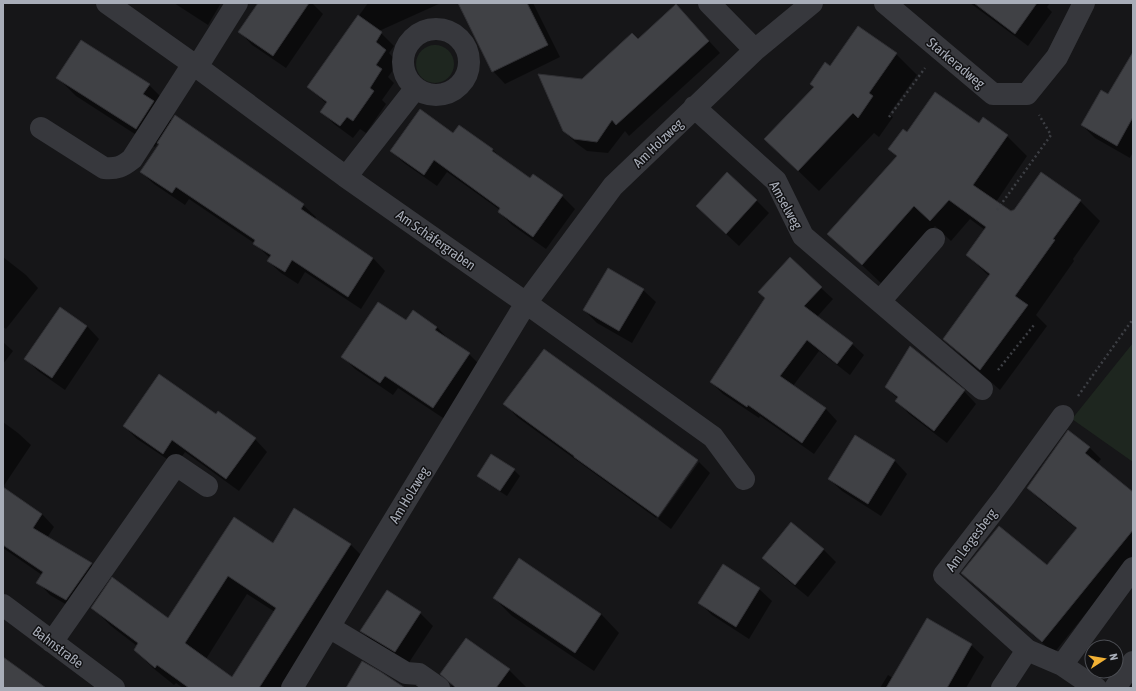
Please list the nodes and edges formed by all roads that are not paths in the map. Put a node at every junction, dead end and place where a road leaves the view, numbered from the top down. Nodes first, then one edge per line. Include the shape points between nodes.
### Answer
1 (107, 3) edge
2 (237, 3) edge
3 (709, 3) edge
4 (812, 3) edge
5 (885, 3) edge
6 (1084, 3) edge
7 (755, 50) junction
8 (195, 66) junction
9 (415, 89) dead end
10 (694, 107) junction
11 (41, 128) dead end
12 (346, 177) junction
13 (934, 239) dead end
14 (880, 301) junction
15 (526, 303) junction
16 (982, 389) road end
17 (1063, 416) road end
18 (744, 479) dead end
19 (207, 486) dead end
20 (1133, 568) edge
21 (3, 605) edge
22 (330, 627) junction
23 (52, 642) junction
24 (1027, 650) junction
25 (1133, 662) edge
26 (1062, 665) junction
27 (114, 688) edge
28 (292, 688) edge
29 (439, 688) edge
30 (1002, 688) edge
31 (1096, 688) edge
32 (1115, 688) edge

1 - 8 street, Am Schäfergraben
2 - 8 street
3 - 7 street
4 - 7 street, Am Holzweg
5 - 6 street, Starkeradweg via 993,94 1027,94 1057,57
7 - 10 street, Am Holzweg
8 - 11 street via 132,159 125,165 115,169 104,168
8 - 12 street, Am Schäfergraben
9 - 12 street
10 - 14 street, Amselweg via 776,181 803,236
10 - 15 street, Am Holzweg via 612,186
12 - 15 street, Am Schäfergraben
13 - 14 street
14 - 16 street, Amselweg
15 - 18 street via 713,437
15 - 22 street, Am Holzweg
17 - 24 street, Am Lergesberg via 944,575
19 - 23 street via 176,465
20 - 26 street
21 - 23 street, Bahnstraße
22 - 28 street, Am Holzweg
22 - 29 street via 406,673 419,674
23 - 27 street, Bahnstraße
24 - 26 street, Am Lergesberg
24 - 30 street
25 - 32 street
26 - 31 street, Am Lergesberg

